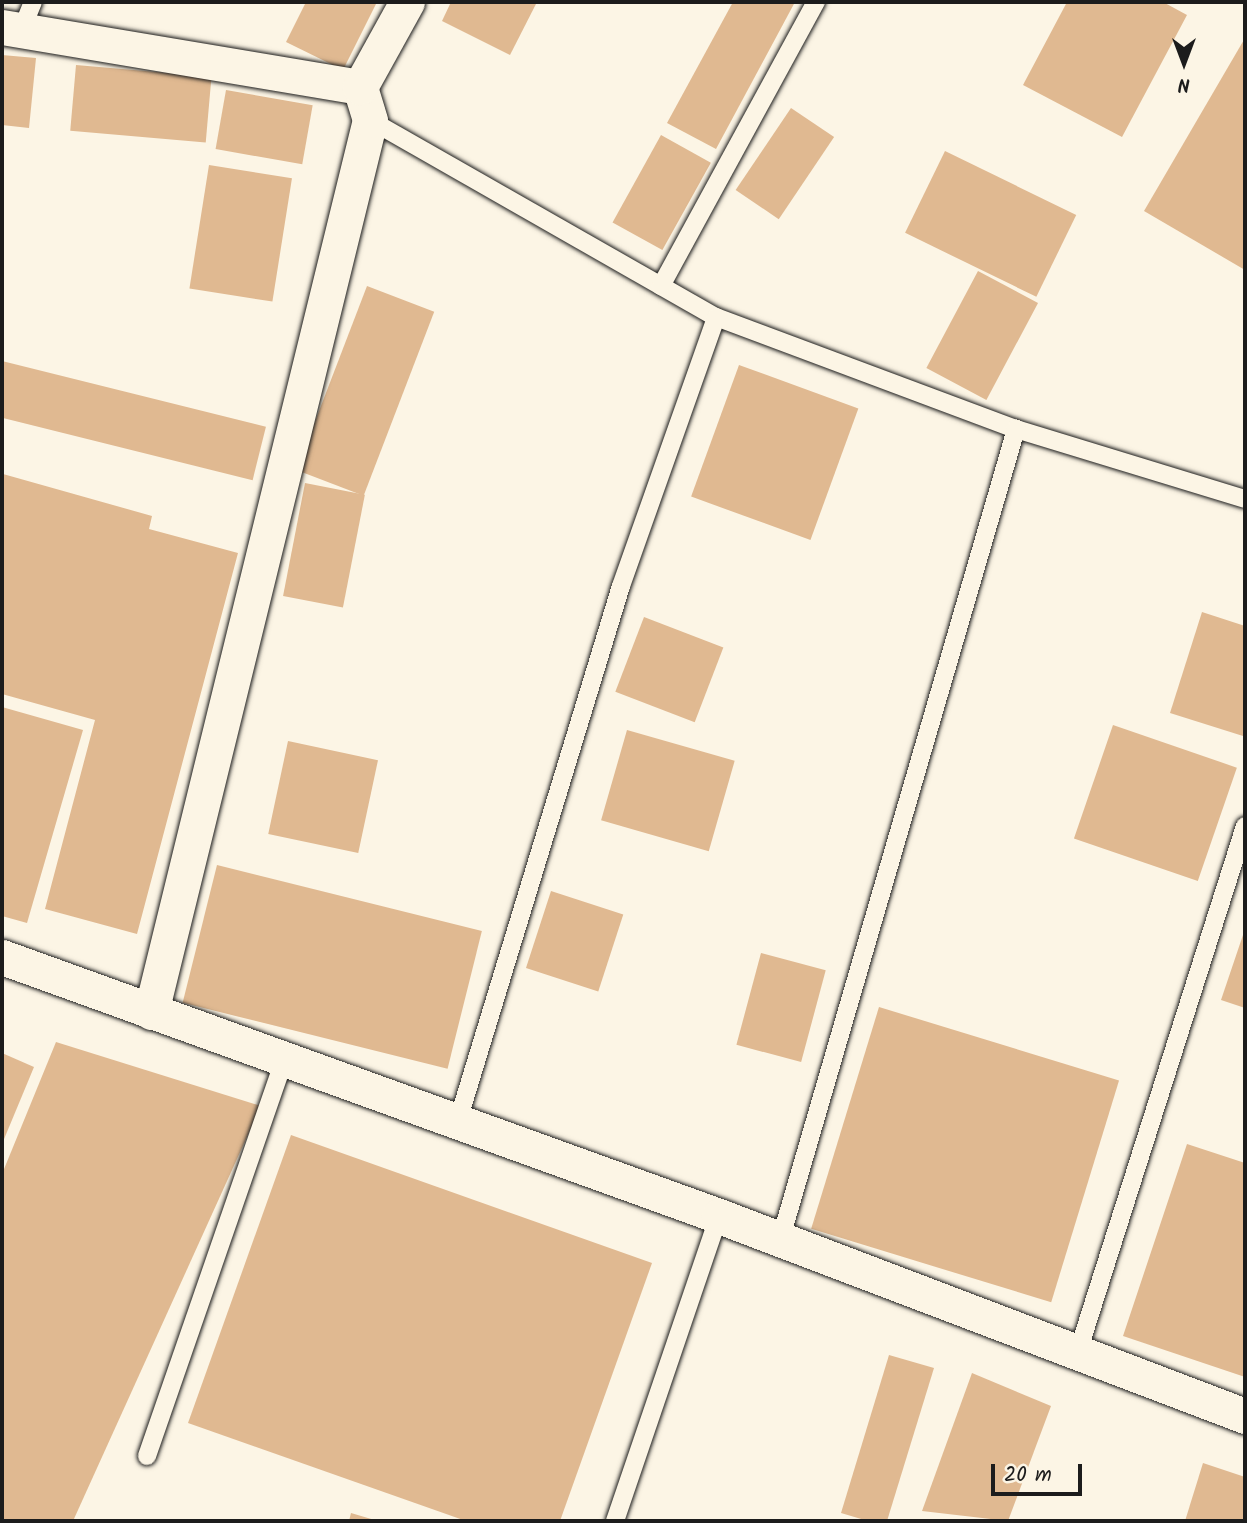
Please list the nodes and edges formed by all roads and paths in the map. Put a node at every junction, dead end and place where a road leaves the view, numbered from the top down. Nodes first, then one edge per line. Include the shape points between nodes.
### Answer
1 (407, 2) edge
2 (816, 2) edge
3 (19, 19) edge
4 (360, 87) junction
5 (370, 120) junction
6 (661, 286) junction
7 (716, 317) junction
8 (1016, 429) junction
9 (1245, 499) edge
10 (1245, 826) edge
11 (2, 957) edge
12 (151, 1012) junction
13 (284, 1061) junction
14 (457, 1124) junction
15 (719, 1216) junction
16 (780, 1241) junction
17 (1077, 1355) junction
18 (1245, 1416) edge
19 (147, 1456) dead end
20 (615, 1521) edge

1 - 4 street
2 - 6 lane
3 - 4 street
4 - 5 street
5 - 6 lane
5 - 12 street
6 - 7 lane
7 - 8 lane
7 - 14 lane via 621,586
8 - 9 lane
8 - 16 lane
10 - 17 lane
11 - 12 street
12 - 13 street
13 - 14 street
13 - 19 lane
14 - 15 street
15 - 16 street
15 - 20 lane
16 - 17 street
17 - 18 street

